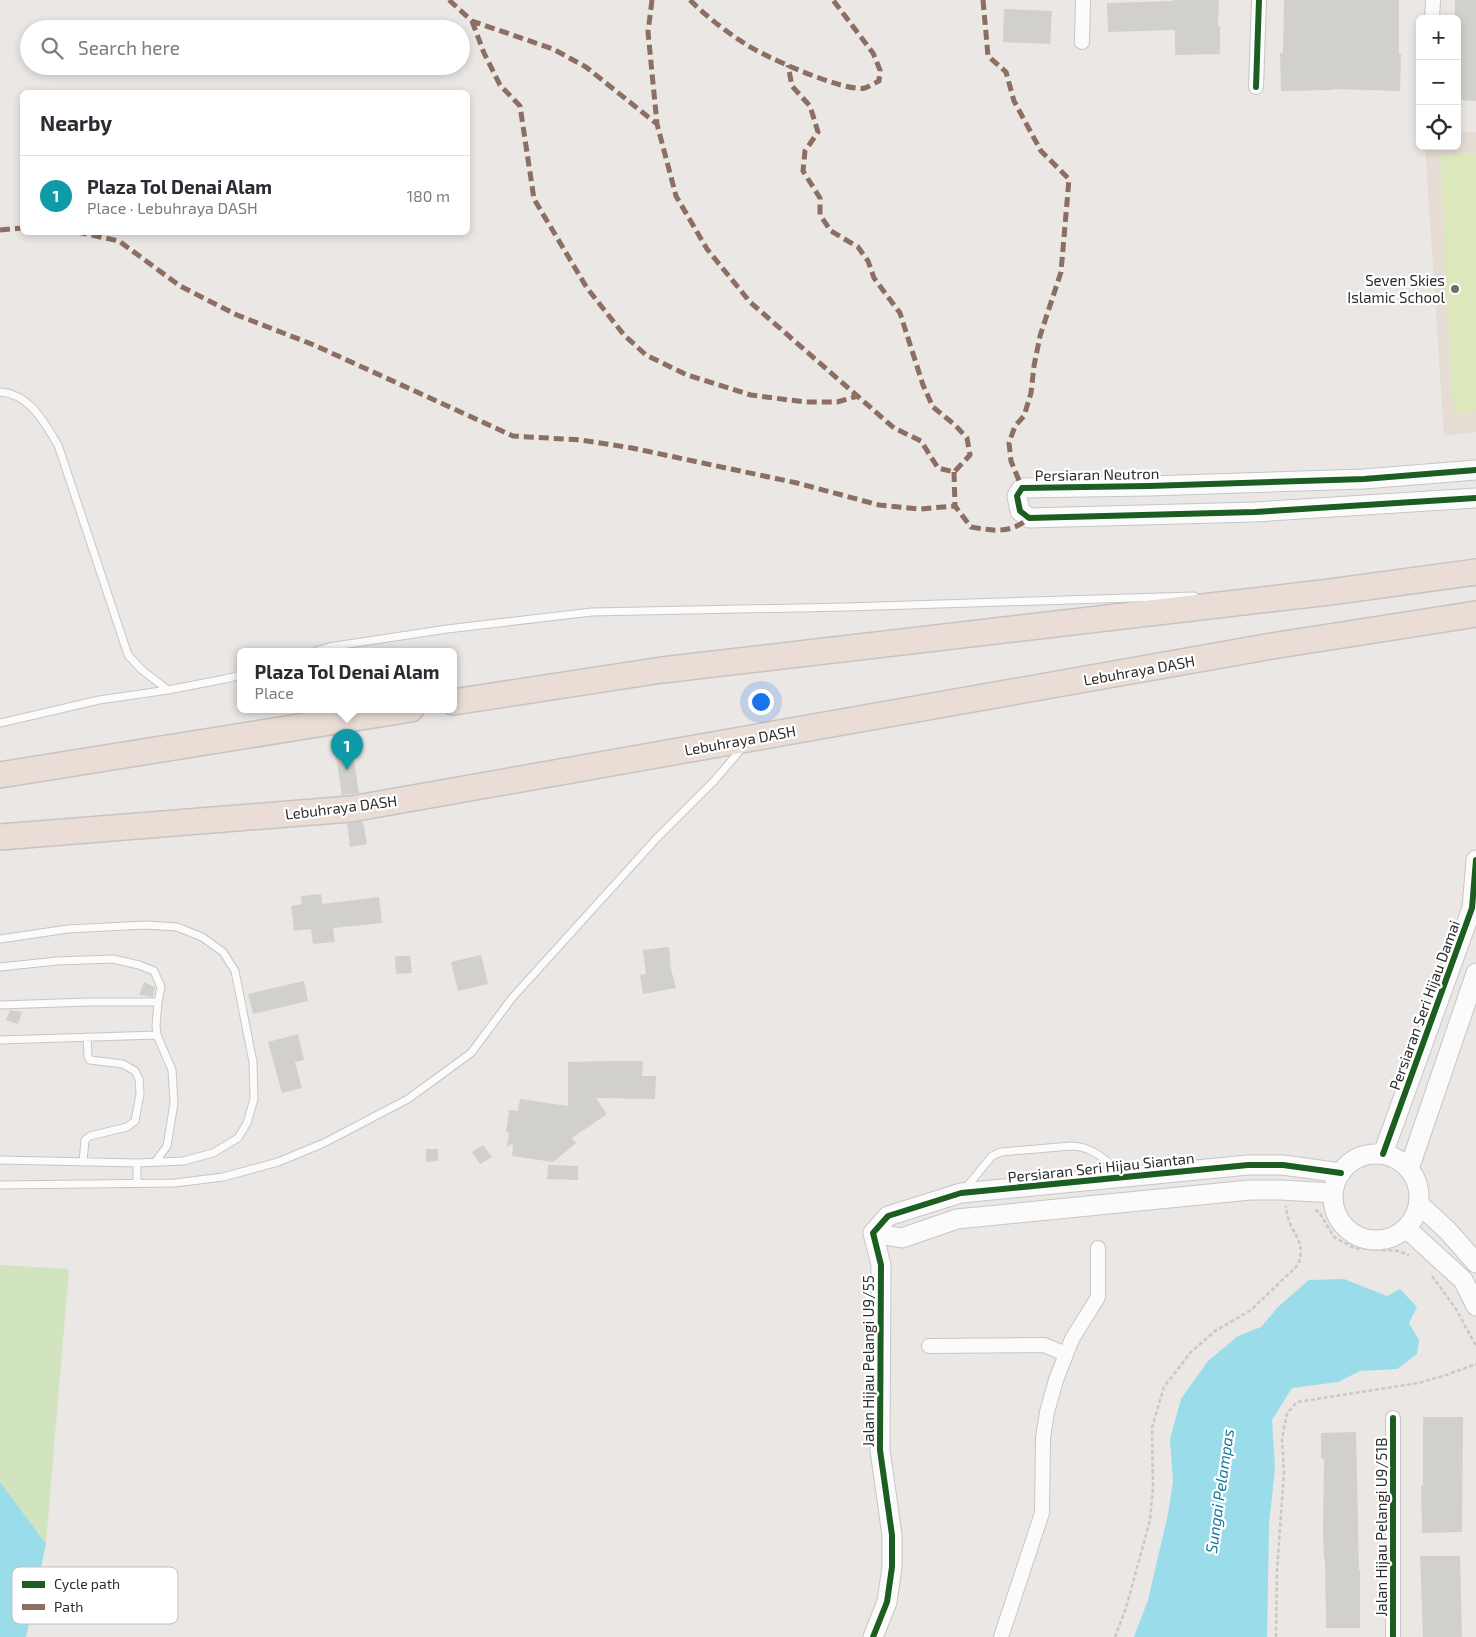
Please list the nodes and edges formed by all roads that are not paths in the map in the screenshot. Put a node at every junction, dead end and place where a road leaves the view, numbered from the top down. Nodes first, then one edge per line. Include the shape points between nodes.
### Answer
1 (1083, 0) edge
2 (1260, 0) edge
3 (1433, 0) edge
4 (1432, 15) edge
5 (1082, 42) dead end
6 (1256, 87) dead end
7 (0, 392) edge
8 (1476, 470) edge
9 (1476, 498) edge
10 (1476, 572) edge
11 (1330, 592) junction
12 (1241, 594) dead end
13 (1202, 596) dead end
14 (1476, 614) edge
15 (326, 648) edge
16 (237, 676) edge
17 (168, 690) junction
18 (457, 701) edge
19 (386, 713) edge
20 (0, 723) edge
21 (750, 739) junction
22 (0, 775) edge
23 (0, 836) edge
24 (1476, 860) edge
25 (0, 939) edge
26 (0, 967) edge
27 (1476, 973) edge
28 (158, 1002) junction
29 (0, 1005) edge
30 (158, 1035) junction
31 (88, 1037) junction
32 (0, 1040) edge
33 (1383, 1154) junction
34 (0, 1160) edge
35 (83, 1161) junction
36 (156, 1161) junction
37 (137, 1163) junction
38 (1409, 1169) junction
39 (1341, 1172) junction
40 (1127, 1177) junction
41 (137, 1183) junction
42 (0, 1185) edge
43 (962, 1194) junction
44 (1333, 1194) junction
45 (1419, 1204) junction
46 (1406, 1228) junction
47 (873, 1233) junction
48 (1098, 1248) dead end
49 (1476, 1263) edge
50 (1476, 1306) edge
51 (929, 1346) dead end
52 (1066, 1354) junction
53 (1393, 1418) dead end
54 (874, 1637) edge
55 (1001, 1637) edge
56 (1393, 1637) edge

1 - 5 street
2 - 6 street
3 - 4 street
7 - 17 lane via 24,400 39,414 58,445 128,655
8 - 9 street, Persiaran Neutron via 1364,479 1022,488 1016,496 1020,510 1030,518 1255,512
10 - 11 highway
11 - 12 lane
11 - 18 highway via 662,670
13 - 15 lane via 592,612
14 - 21 highway, Lebuhraya DASH via 1278,645
16 - 17 lane
17 - 20 lane via 99,700
19 - 22 highway
21 - 23 highway, Lebuhraya DASH via 351,809
21 - 41 lane via 512,998 470,1053 408,1099 324,1143 278,1162 223,1177 175,1183
24 - 33 street, Persiaran Seri Hijau Damai via 1472,908
25 - 36 lane via 68,929 145,926 177,928 202,937 223,952 235,971 253,1062 254,1099 247,1123 238,1138 213,1153 183,1162
26 - 28 lane via 113,959 154,971 161,987
27 - 38 street
28 - 29 lane
28 - 30 lane
30 - 31 lane
30 - 36 lane via 172,1070 174,1103 167,1146
31 - 32 lane
31 - 35 lane via 90,1060 123,1064 135,1071 140,1094 135,1121 127,1127 90,1136 85,1140
33 - 38 street via 1397,1159
33 - 39 street via 1369,1154 1356,1159
34 - 35 lane
35 - 37 lane
36 - 37 lane
37 - 41 lane
38 - 45 street via 1417,1186
39 - 40 street, Persiaran Seri Hijau Siantan via 1283,1165
39 - 44 street
40 - 43 street, Persiaran Seri Hijau Siantan
40 - 43 lane via 1090,1149 1081,1146 1001,1152 992,1156
41 - 42 lane
43 - 47 street, Persiaran Seri Hijau Siantan via 888,1216
44 - 46 street via 1334,1208 1351,1232 1364,1238 1379,1239 1394,1236
44 - 47 street via 1250,1190 957,1219 902,1238
45 - 46 street
45 - 49 street
46 - 50 street via 1463,1280
47 - 54 street, Jalan Hijau Pelangi U9/55 via 880,1265 880,1450 892,1535 887,1602
48 - 52 street via 1098,1298
51 - 52 street via 1044,1345
52 - 55 street via 1051,1396 1043,1438 1042,1512
53 - 56 street, Jalan Hijau Pelangi U9/51B

